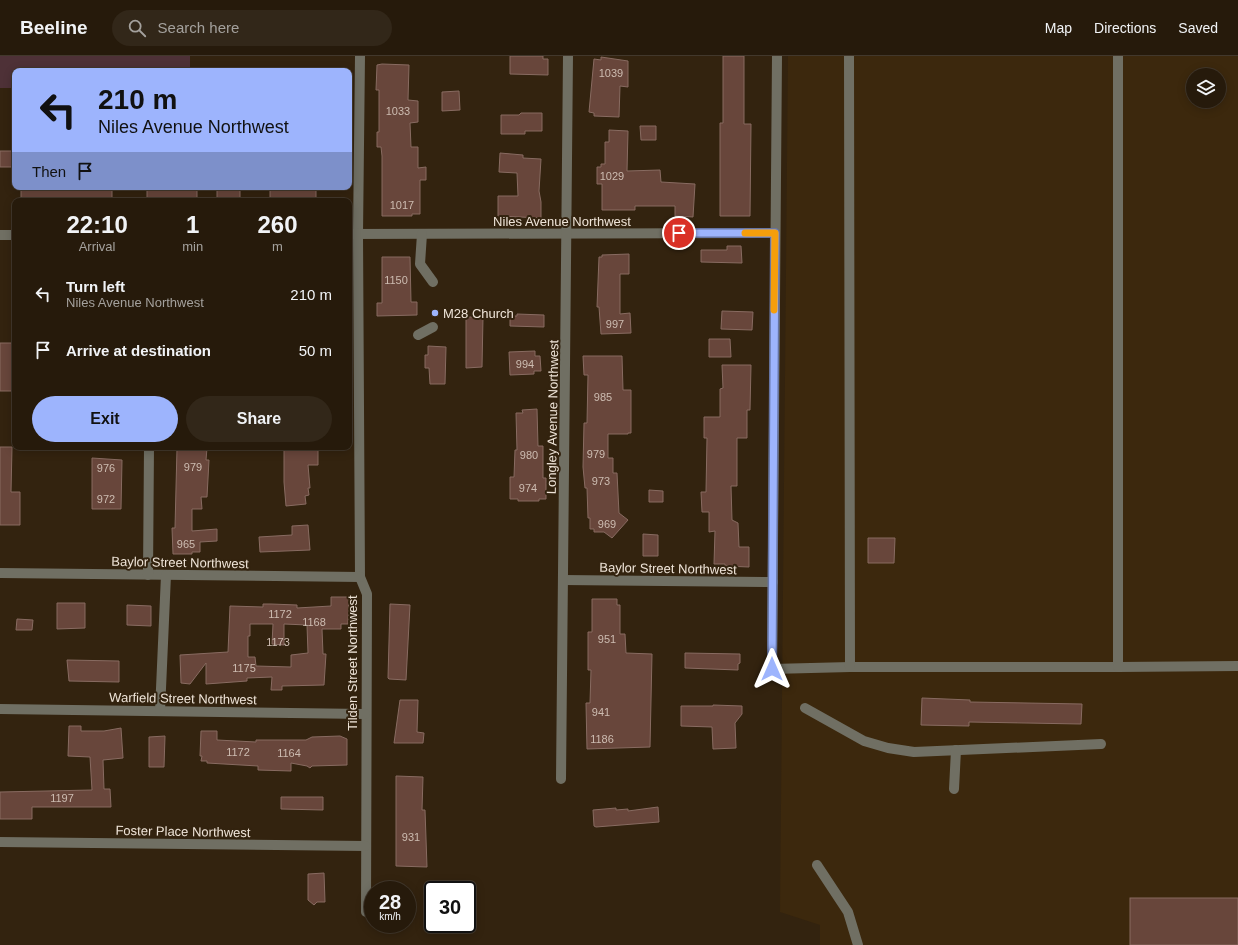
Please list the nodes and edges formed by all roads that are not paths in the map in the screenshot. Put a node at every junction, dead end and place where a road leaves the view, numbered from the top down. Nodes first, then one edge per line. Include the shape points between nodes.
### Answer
1 (360, 56) edge
2 (568, 56) edge
3 (777, 56) edge
4 (849, 56) edge
5 (1118, 56) edge
6 (775, 233) junction
7 (353, 234) edge
8 (422, 234) junction
9 (567, 234) junction
10 (0, 235) edge
11 (12, 235) edge
12 (434, 282) dead end
13 (434, 327) dead end
14 (418, 335) dead end
15 (150, 450) edge
16 (0, 573) edge
17 (148, 575) junction
18 (166, 575) junction
19 (360, 577) junction
20 (563, 580) junction
21 (772, 582) junction
22 (1238, 666) edge
23 (850, 667) junction
24 (1118, 667) junction
25 (805, 708) dead end
26 (0, 709) edge
27 (160, 711) junction
28 (365, 714) junction
29 (1101, 744) dead end
30 (956, 750) junction
31 (561, 779) dead end
32 (954, 789) dead end
33 (0, 842) edge
34 (365, 846) junction
35 (817, 865) dead end
36 (366, 881) edge
37 (858, 945) edge

1 - 7 street, Tilden Street Northwest
2 - 9 street, Longley Avenue Northwest
3 - 6 street
4 - 23 street
5 - 24 street
6 - 9 street, Niles Avenue Northwest
6 - 21 street
7 - 8 street, Niles Avenue Northwest
7 - 19 street, Tilden Street Northwest
8 - 9 street, Niles Avenue Northwest
8 - 12 street via 420,264
9 - 20 street, Longley Avenue Northwest
10 - 11 street
13 - 14 street
15 - 17 street
16 - 17 street, Baylor Street Northwest
17 - 18 street, Baylor Street Northwest
18 - 19 street, Baylor Street Northwest
18 - 27 street
19 - 28 street, Tilden Street Northwest via 367,594
20 - 21 street, Baylor Street Northwest
20 - 31 street, Longley Avenue Northwest
21 - 23 street via 772,669
22 - 24 street
23 - 24 street
25 - 30 street via 864,741 888,748 914,752
26 - 27 street, Warfield Street Northwest
27 - 28 street, Warfield Street Northwest
28 - 34 street, Tilden Street Northwest
29 - 30 street
30 - 32 street
33 - 34 street, Foster Place Northwest
34 - 36 street, Tilden Street Northwest
35 - 37 street via 848,912

